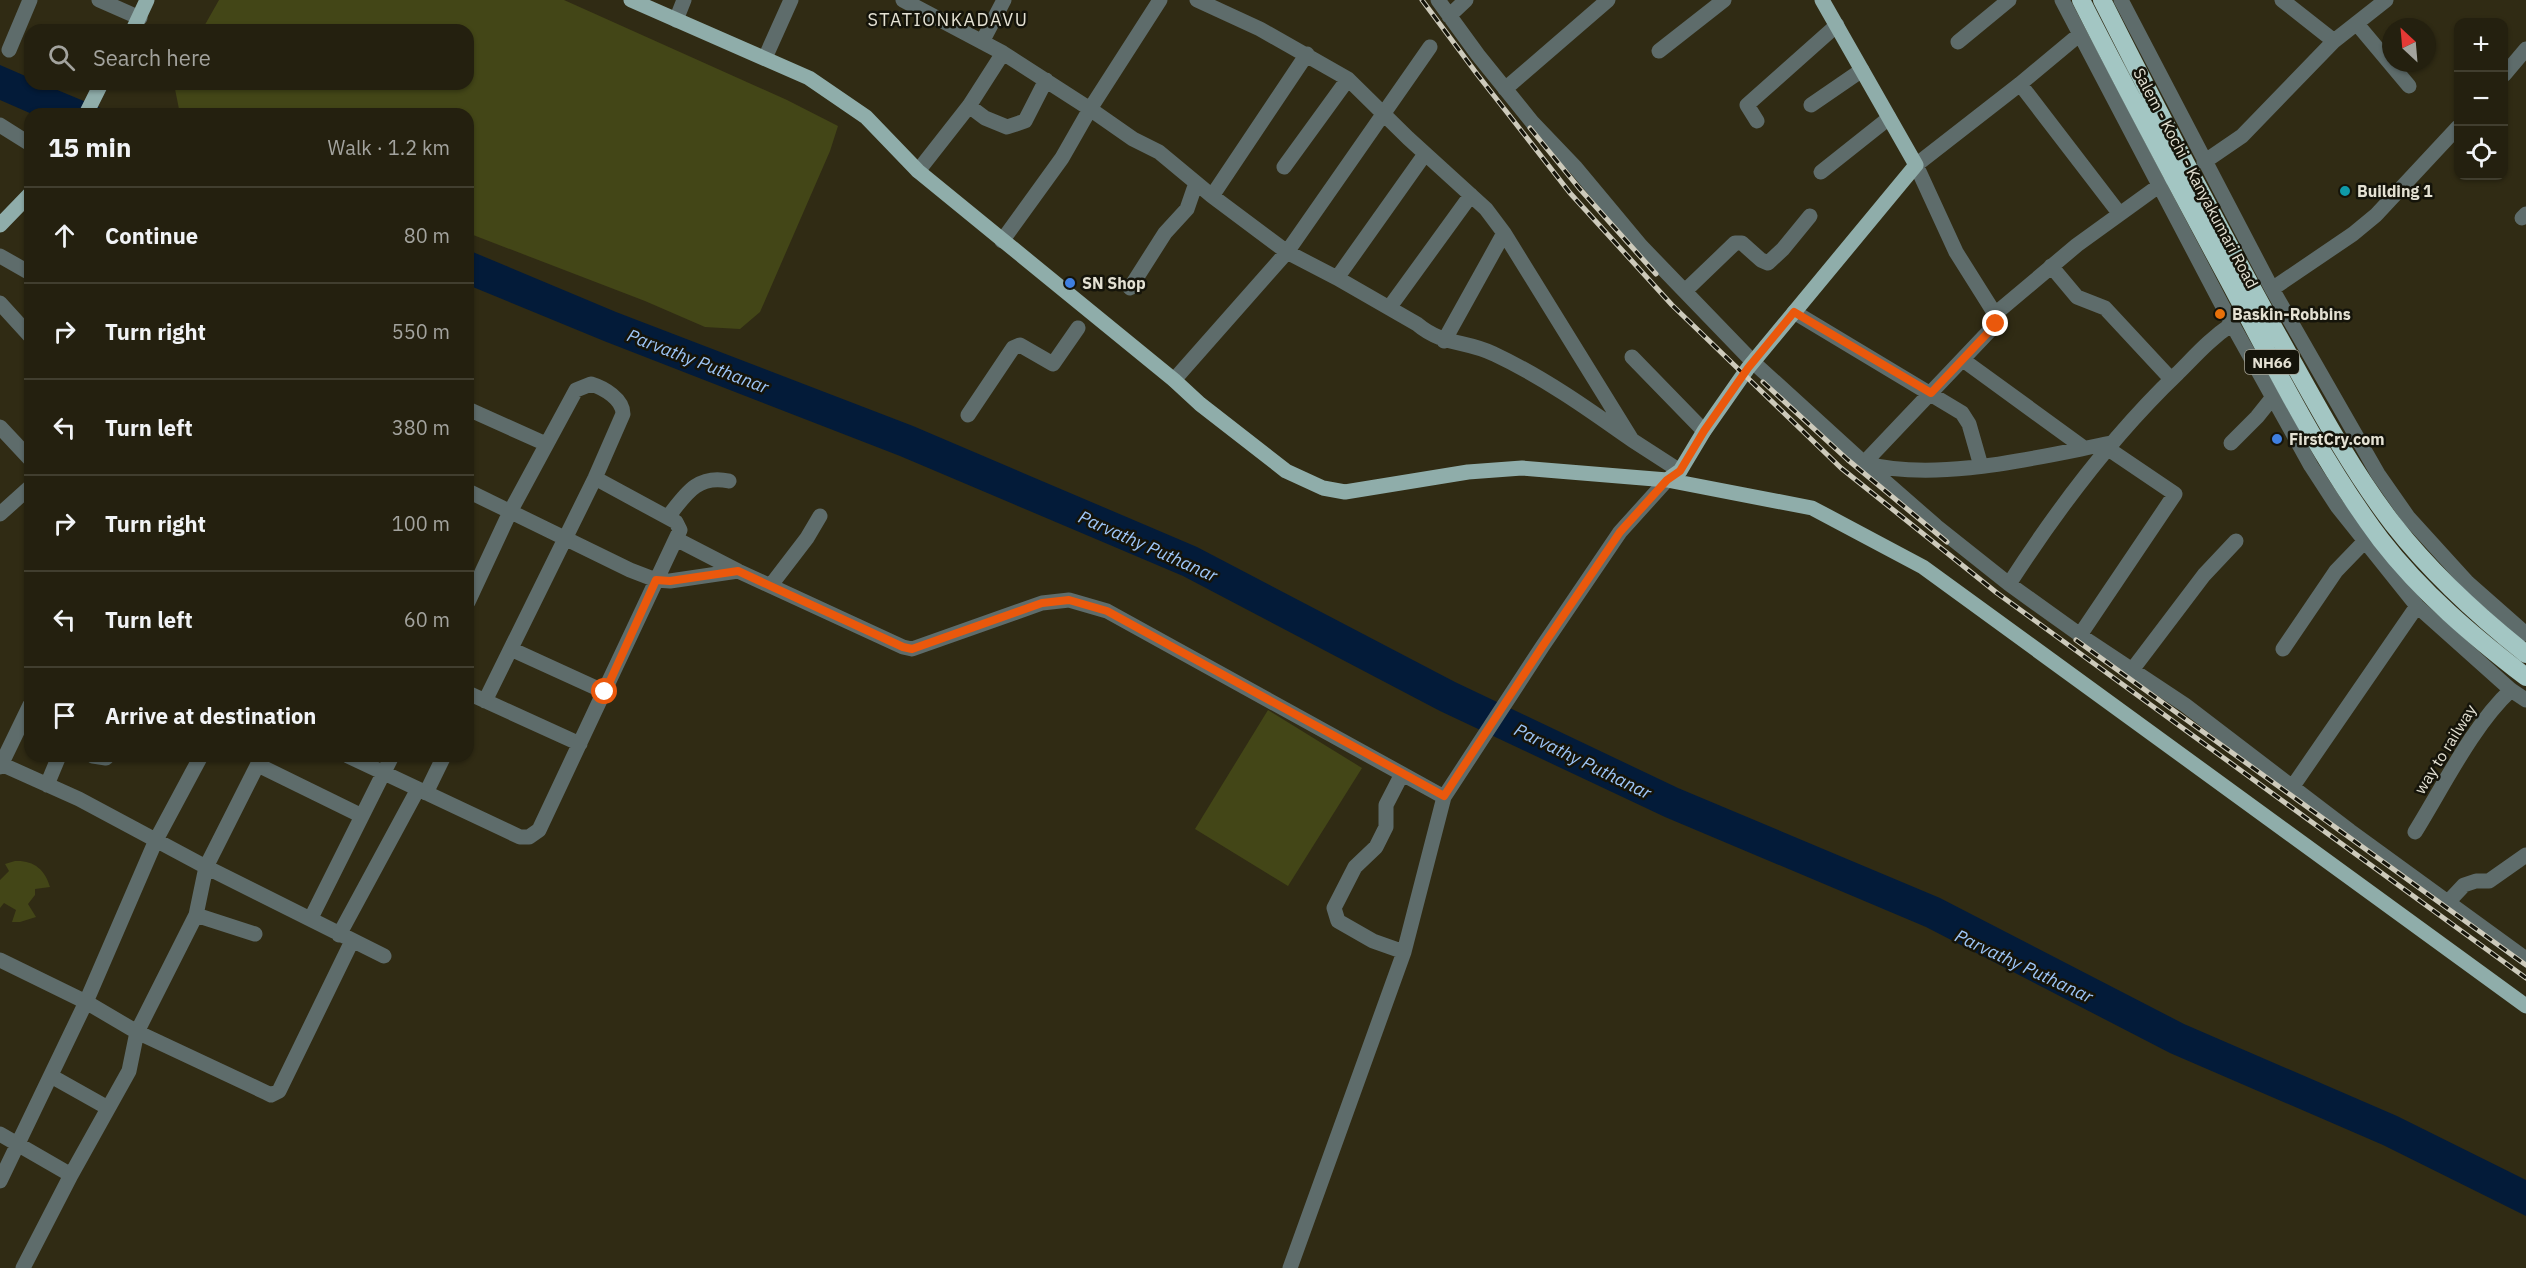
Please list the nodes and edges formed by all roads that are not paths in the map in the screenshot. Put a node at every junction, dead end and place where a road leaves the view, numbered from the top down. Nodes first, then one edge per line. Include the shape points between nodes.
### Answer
1 (30, 0) edge
2 (99, 0) edge
3 (147, 0) edge
4 (631, 0) edge
5 (684, 0) edge
6 (791, 0) edge
7 (903, 0) edge
8 (1004, 0) edge
9 (1160, 0) edge
10 (1197, 0) edge
11 (1438, 0) edge
12 (1466, 0) edge
13 (1608, 0) edge
14 (1724, 0) edge
15 (1822, 0) edge
16 (2009, 0) edge
17 (2062, 0) edge
18 (2081, 0) edge
19 (2102, 0) edge
20 (2121, 0) edge
21 (2282, 0) edge
22 (2386, 0) edge
23 (1449, 16) junction
24 (676, 20) junction
25 (136, 24) edge
26 (2356, 24) junction
27 (1837, 25) junction
28 (2080, 33) junction
29 (2334, 41) junction
30 (982, 42) junction
31 (1958, 42) dead end
32 (1430, 47) dead end
33 (2526, 49) edge
34 (9, 50) dead end
35 (1659, 51) dead end
36 (1003, 53) junction
37 (1307, 54) junction
38 (765, 58) junction
39 (1862, 70) junction
40 (2507, 72) edge
41 (1347, 79) junction
42 (1046, 80) junction
43 (2020, 84) junction
44 (2409, 86) dead end
45 (1505, 89) junction
46 (98, 90) edge
47 (1811, 105) dead end
48 (969, 106) junction
49 (89, 108) edge
50 (1090, 109) junction
51 (1382, 114) junction
52 (1889, 118) junction
53 (1757, 121) dead end
54 (0, 125) edge
55 (2454, 131) edge
56 (24, 140) edge
57 (1425, 154) junction
58 (2204, 162) junction
59 (1916, 165) junction
60 (1284, 167) dead end
61 (918, 171) junction
62 (1821, 172) dead end
63 (1196, 183) junction
64 (2160, 185) junction
65 (1471, 195) junction
66 (1212, 196) junction
67 (24, 200) edge
68 (2120, 213) junction
69 (1810, 216) dead end
70 (0, 225) edge
71 (1504, 233) junction
72 (1002, 241) junction
73 (1287, 252) junction
74 (0, 256) edge
75 (2051, 266) junction
76 (24, 270) edge
77 (1337, 278) junction
78 (1130, 288) dead end
79 (2272, 289) junction
80 (1685, 291) junction
81 (0, 303) edge
82 (1389, 308) junction
83 (1794, 312) junction
84 (1995, 314) junction
85 (2232, 324) junction
86 (1078, 328) dead end
87 (24, 329) edge
88 (1444, 341) junction
89 (1632, 357) dead end
90 (1963, 360) junction
91 (1753, 362) junction
92 (2171, 379) junction
93 (1174, 380) junction
94 (1931, 393) junction
95 (2273, 397) junction
96 (474, 412) edge
97 (968, 415) dead end
98 (0, 427) edge
99 (1704, 431) junction
100 (1632, 440) junction
101 (2231, 443) dead end
102 (546, 444) junction
103 (2109, 446) junction
104 (2084, 448) junction
105 (24, 453) edge
106 (1864, 464) junction
107 (1981, 466) junction
108 (1674, 476) junction
109 (595, 478) junction
110 (729, 481) dead end
111 (24, 492) edge
112 (474, 494) edge
113 (510, 512) junction
114 (0, 514) edge
115 (820, 516) dead end
116 (668, 517) junction
117 (566, 538) junction
118 (676, 539) junction
119 (2236, 541) dead end
120 (2364, 542) junction
121 (738, 571) junction
122 (656, 580) junction
123 (2009, 584) junction
124 (771, 585) junction
125 (474, 589) edge
126 (2417, 606) junction
127 (2526, 634) edge
128 (2080, 635) junction
129 (511, 649) junction
130 (2283, 649) dead end
131 (2526, 654) edge
132 (2132, 669) junction
133 (2526, 677) edge
134 (2511, 690) junction
135 (605, 692) junction
136 (474, 699) edge
137 (2526, 700) edge
138 (24, 717) edge
139 (580, 744) junction
140 (56, 762) edge
141 (198, 762) edge
142 (259, 762) edge
143 (262, 762) edge
144 (362, 762) edge
145 (389, 762) edge
146 (440, 762) edge
147 (1, 765) edge
148 (384, 772) junction
149 (1402, 774) junction
150 (47, 784) junction
151 (2293, 786) junction
152 (422, 791) junction
153 (1444, 796) junction
154 (362, 816) junction
155 (2415, 832) dead end
156 (156, 840) junction
157 (2526, 855) edge
158 (206, 867) junction
159 (2449, 902) junction
160 (196, 915) junction
161 (311, 918) junction
162 (255, 934) dead end
163 (346, 938) junction
164 (1404, 952) junction
165 (384, 956) dead end
166 (2526, 959) edge
167 (0, 960) edge
168 (86, 1002) junction
169 (2526, 1005) edge
170 (137, 1032) junction
171 (51, 1076) junction
172 (108, 1108) junction
173 (0, 1134) edge
174 (18, 1143) junction
175 (71, 1175) junction
176 (0, 1180) edge
177 (23, 1268) edge
178 (1290, 1268) edge

1 - 34 street
2 - 25 street
3 - 25 main road
4 - 24 main road
5 - 24 street
6 - 38 street
7 - 30 street
8 - 30 street
9 - 50 street
10 - 37 street
11 - 23 street
12 - 23 street
13 - 45 street
14 - 35 street
15 - 27 main road
16 - 31 street
17 - 28 street
18 - 133 highway, Salem - Kochi - Kanyakumari Road / NH66 via 2272,362 2346,489 2409,573 2476,639
19 - 131 highway, Salem - Kochi - Kanyakumari Road / NH66 via 2255,294 2364,482 2394,524 2453,592
20 - 58 street
21 - 29 street
22 - 26 street
23 - 45 street
24 - 38 main road
26 - 29 street
26 - 44 street
27 - 39 main road
27 - 53 street via 1747,105
28 - 43 street
28 - 64 street
29 - 58 street via 2242,136
30 - 36 street
32 - 51 street
33 - 40 street
36 - 42 street
36 - 48 street
37 - 41 street
37 - 66 street
38 - 61 main road via 809,78 866,117
39 - 47 street
39 - 52 main road
41 - 51 street
41 - 60 street
42 - 48 street via 1025,121 1007,127
42 - 50 street
43 - 59 street
43 - 68 street
45 - 80 street
46 - 49 main road
48 - 61 street
50 - 63 street via 1159,152
50 - 72 street via 1062,158
51 - 57 street
51 - 73 street
52 - 59 main road
52 - 62 street
54 - 56 street
55 - 79 street via 2376,215
57 - 65 street
57 - 77 street
58 - 79 street
59 - 83 main road
59 - 84 street via 1956,252
61 - 72 main road
63 - 66 street
63 - 78 street via 1187,208 1165,233
64 - 68 street
64 - 85 street
65 - 71 street
65 - 82 street
66 - 73 street
67 - 70 main road
68 - 75 street
69 - 80 street via 1768,263 1742,243 1735,243
71 - 88 street
71 - 100 street
72 - 93 main road
73 - 77 street
73 - 93 street
74 - 76 street
75 - 84 street
75 - 92 street via 2078,297 2105,308
77 - 82 street
79 - 127 street via 2378,474 2408,517 2468,583
80 - 91 street
81 - 87 street
82 - 88 street
83 - 91 main road
83 - 94 street
84 - 90 street via 1993,329
85 - 92 street via 2209,340
85 - 95 street
86 - 97 street via 1053,364 1020,345 1013,348
88 - 100 street via 1491,352 1562,390
89 - 99 street
90 - 94 street
90 - 104 street
91 - 99 main road
91 - 106 street
92 - 103 street
93 - 108 main road via 1286,471 1323,488 1345,492 1468,471 1522,468
94 - 106 street
94 - 107 street via 1966,418
95 - 101 street
95 - 120 street via 2311,466
96 - 102 street
98 - 105 street
99 - 108 main road
100 - 108 street
102 - 109 street via 580,386 598,387 613,397 623,414
102 - 113 street
103 - 104 street
103 - 123 street via 2048,525
103 - 128 street via 2175,494
104 - 107 street
106 - 107 street via 1913,470
106 - 123 street
108 - 153 street via 1620,532
108 - 169 main road via 1812,508 1923,567 2050,663
109 - 116 street
109 - 117 street
110 - 116 street via 717,478 690,488
111 - 114 street
112 - 113 street
113 - 117 street
113 - 125 street
115 - 124 street
116 - 118 street via 679,526
117 - 122 street
117 - 129 street
118 - 121 street
118 - 122 street
119 - 132 street via 2204,575
120 - 126 street
120 - 130 street via 2336,571
121 - 122 street
121 - 124 street
122 - 135 street
123 - 128 street
124 - 149 street via 912,649 1042,603 1069,600 1107,611
126 - 134 street
126 - 151 street
128 - 132 street
129 - 135 street
129 - 136 street
132 - 151 street
134 - 137 street
134 - 155 street, way to railway via 2478,729
135 - 139 street
136 - 139 street
138 - 147 street
139 - 152 street via 542,826 529,837 520,837
140 - 150 street
141 - 156 street
142 - 158 street
143 - 154 street
144 - 148 street
145 - 148 street
146 - 152 street
147 - 150 street
148 - 152 street
148 - 154 street
149 - 153 street
149 - 164 street via 1386,805 1386,827 1376,847 1355,867 1334,908 1338,921 1373,941
150 - 156 street
151 - 159 street
152 - 163 street
153 - 164 street
154 - 161 street
156 - 158 street
156 - 168 street
157 - 159 street via 2489,881 2464,885
158 - 160 street
158 - 161 street
159 - 166 street
160 - 162 street
160 - 170 street
161 - 163 street
163 - 165 street
163 - 170 street via 275,1093
164 - 178 street
167 - 168 street
168 - 170 street
168 - 171 street
170 - 172 street via 136,1075
171 - 172 street
171 - 174 street
172 - 175 street
173 - 174 street
174 - 175 street
174 - 176 street
175 - 177 street

